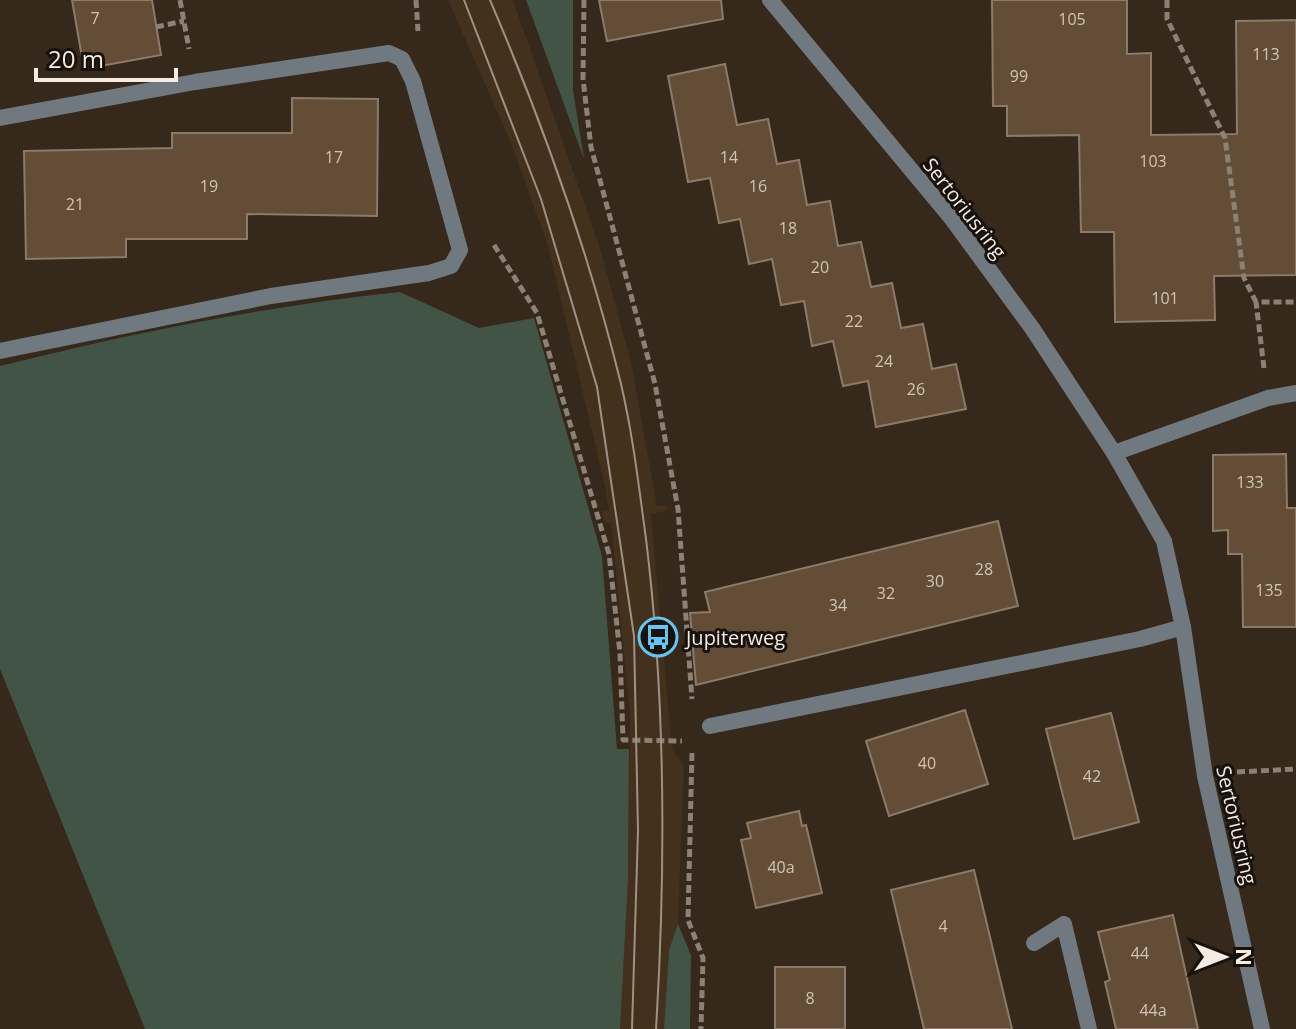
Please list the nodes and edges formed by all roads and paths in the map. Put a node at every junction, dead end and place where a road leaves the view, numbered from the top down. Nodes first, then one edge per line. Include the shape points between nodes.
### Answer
1 (180, 0) edge
2 (584, 0) edge
3 (770, 0) edge
4 (1167, 0) edge
5 (184, 21) junction
6 (156, 27) dead end
7 (195, 82) junction
8 (0, 118) edge
9 (486, 233) dead end
10 (1256, 302) junction
11 (1296, 302) edge
12 (0, 351) edge
13 (1296, 393) edge
14 (1268, 398) junction
15 (1114, 453) junction
16 (1183, 627) junction
17 (692, 708) dead end
18 (710, 726) dead end
19 (1296, 769) edge
20 (1205, 776) junction
21 (1034, 943) dead end
22 (701, 1029) edge
23 (1089, 1029) edge
24 (1262, 1029) edge

1 - 5 path
2 - 17 path via 583,79 591,147 651,370 678,509
3 - 15 street, Sertoriusring via 952,219
4 - 10 path via 1167,19 1225,138 1244,278
5 - 6 path
5 - 7 path
7 - 8 street
7 - 12 street via 372,53 402,59 436,153 460,250 451,266
9 - 22 path via 537,313 601,524 614,591 623,740 692,739 688,920 703,958
10 - 11 path
10 - 14 path
13 - 14 street
14 - 15 street
15 - 16 street, Sertoriusring via 1164,541
16 - 18 street
16 - 20 street, Sertoriusring
19 - 20 path
20 - 24 street, Sertoriusring
21 - 23 street via 1064,924

